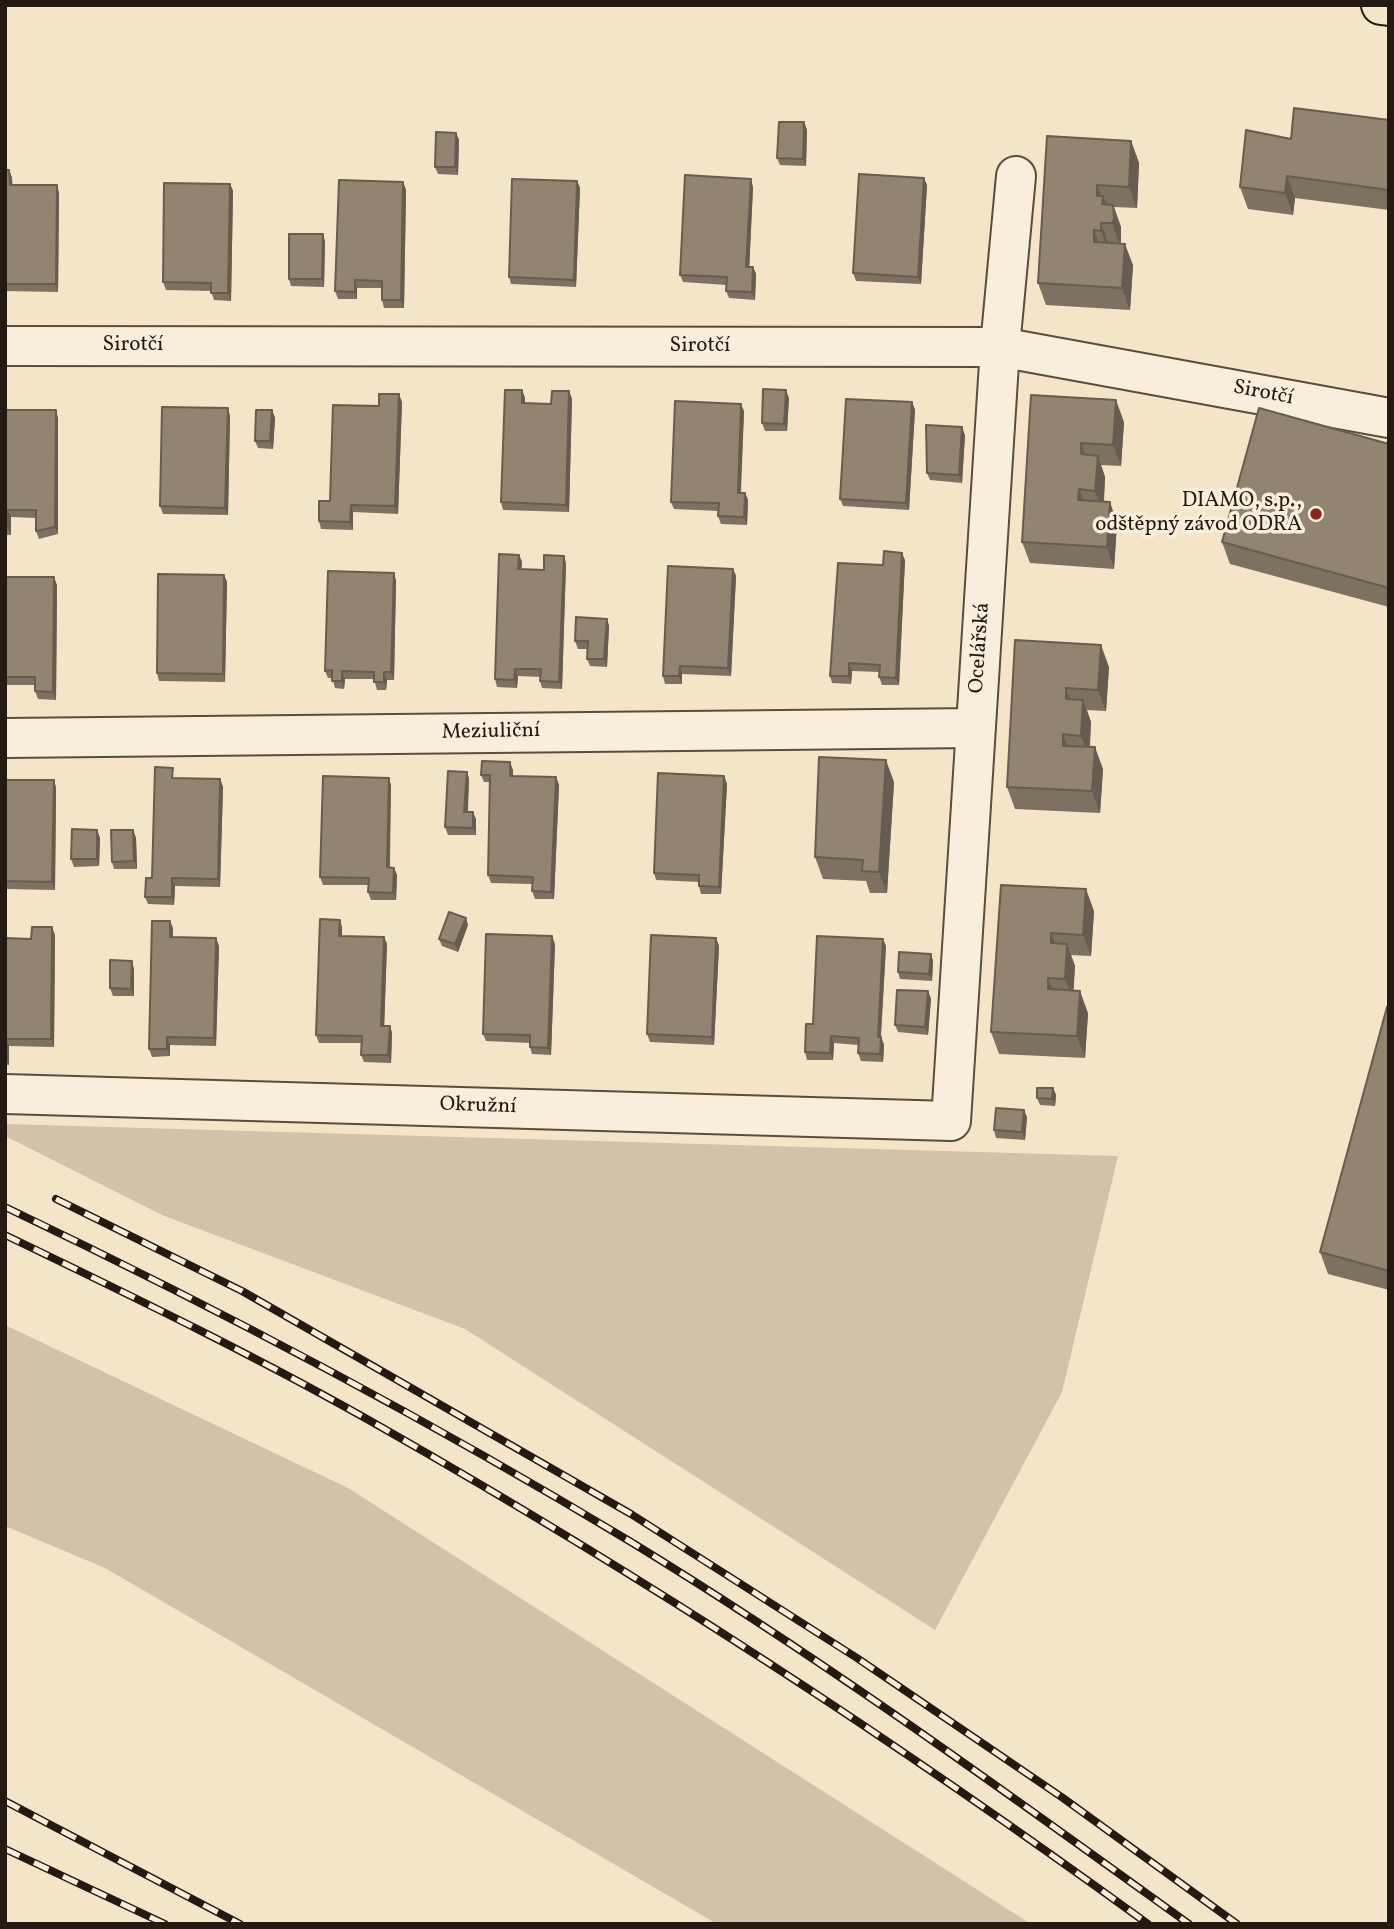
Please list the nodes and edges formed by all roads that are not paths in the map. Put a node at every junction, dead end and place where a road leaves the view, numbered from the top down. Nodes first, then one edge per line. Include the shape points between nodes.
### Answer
1 (1381, 5) edge
2 (1389, 6) edge
3 (1016, 176) dead end
4 (5, 346) edge
5 (1000, 347) junction
6 (1389, 418) edge
7 (976, 728) junction
8 (5, 738) edge
9 (5, 1094) edge
10 (951, 1121) joint

1 - 2 main road
3 - 5 street, Ocelářská
4 - 5 street, Sirotčí
5 - 6 street, Sirotčí
5 - 7 street, Ocelářská
7 - 8 street, Meziuliční
7 - 10 street, Ocelářská
9 - 10 street, Okružní

